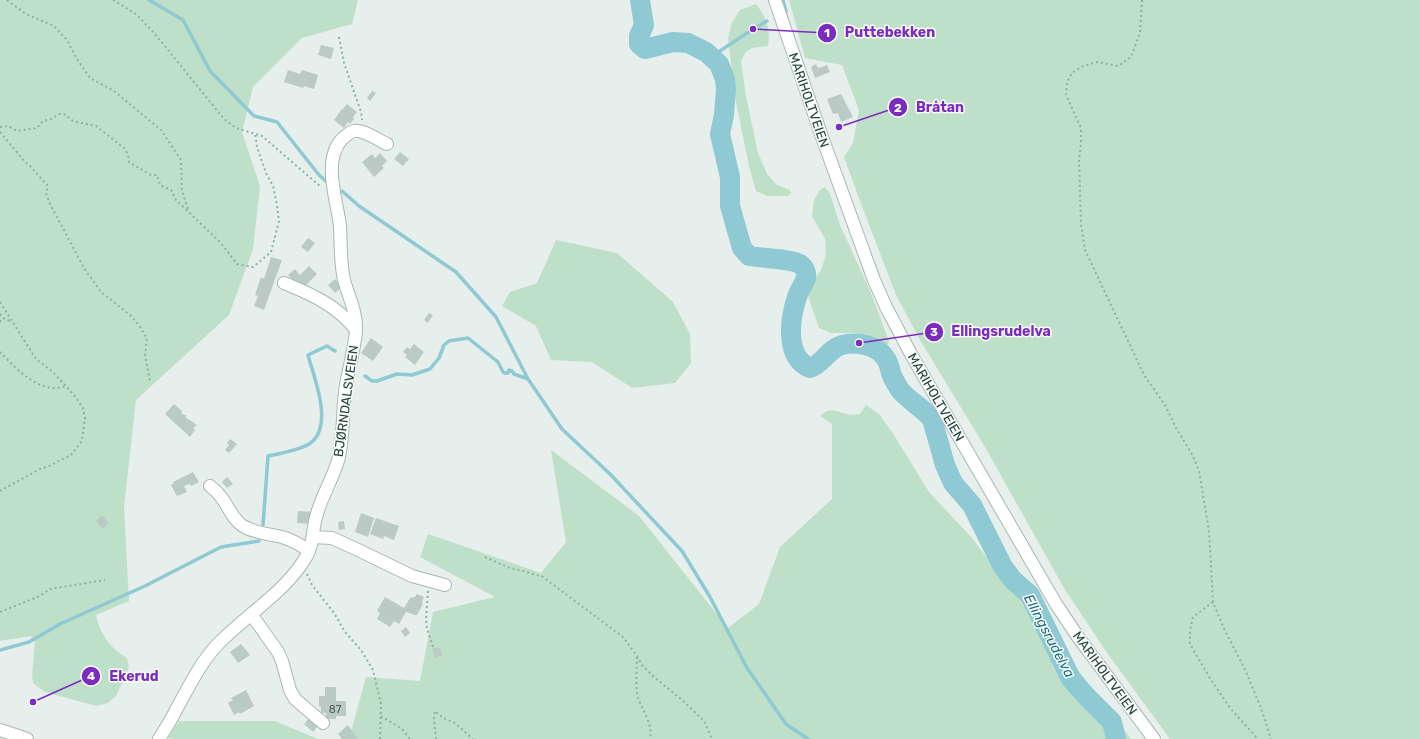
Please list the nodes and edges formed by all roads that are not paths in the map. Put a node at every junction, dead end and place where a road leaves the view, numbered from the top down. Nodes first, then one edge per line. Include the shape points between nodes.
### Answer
1 (775, 0) edge
2 (387, 144) dead end
3 (284, 283) dead end
4 (356, 330) junction
5 (210, 486) dead end
6 (314, 537) junction
7 (309, 551) junction
8 (445, 585) dead end
9 (251, 614) junction
10 (323, 723) dead end
11 (0, 730) edge
12 (27, 739) edge
13 (159, 739) edge
14 (1154, 739) edge

1 - 14 street, MARIHOLTVEIEN via 847,208 874,280 898,331 1056,604
2 - 4 street, BJØRNDALSVEIEN via 355,131 347,134 336,148 333,158 332,178 340,223 342,270 353,304
3 - 4 street via 331,306
4 - 6 street, BJØRNDALSVEIEN via 346,386 342,441 316,517
5 - 7 street via 221,497 232,515 248,529 288,539
6 - 7 street, BJØRNDALSVEIEN
6 - 8 street via 332,538 412,576
7 - 9 street, BJØRNDALSVEIEN via 282,587
9 - 10 street via 278,652 295,699
9 - 13 street, BJØRNDALSVEIEN via 206,657
11 - 12 street

